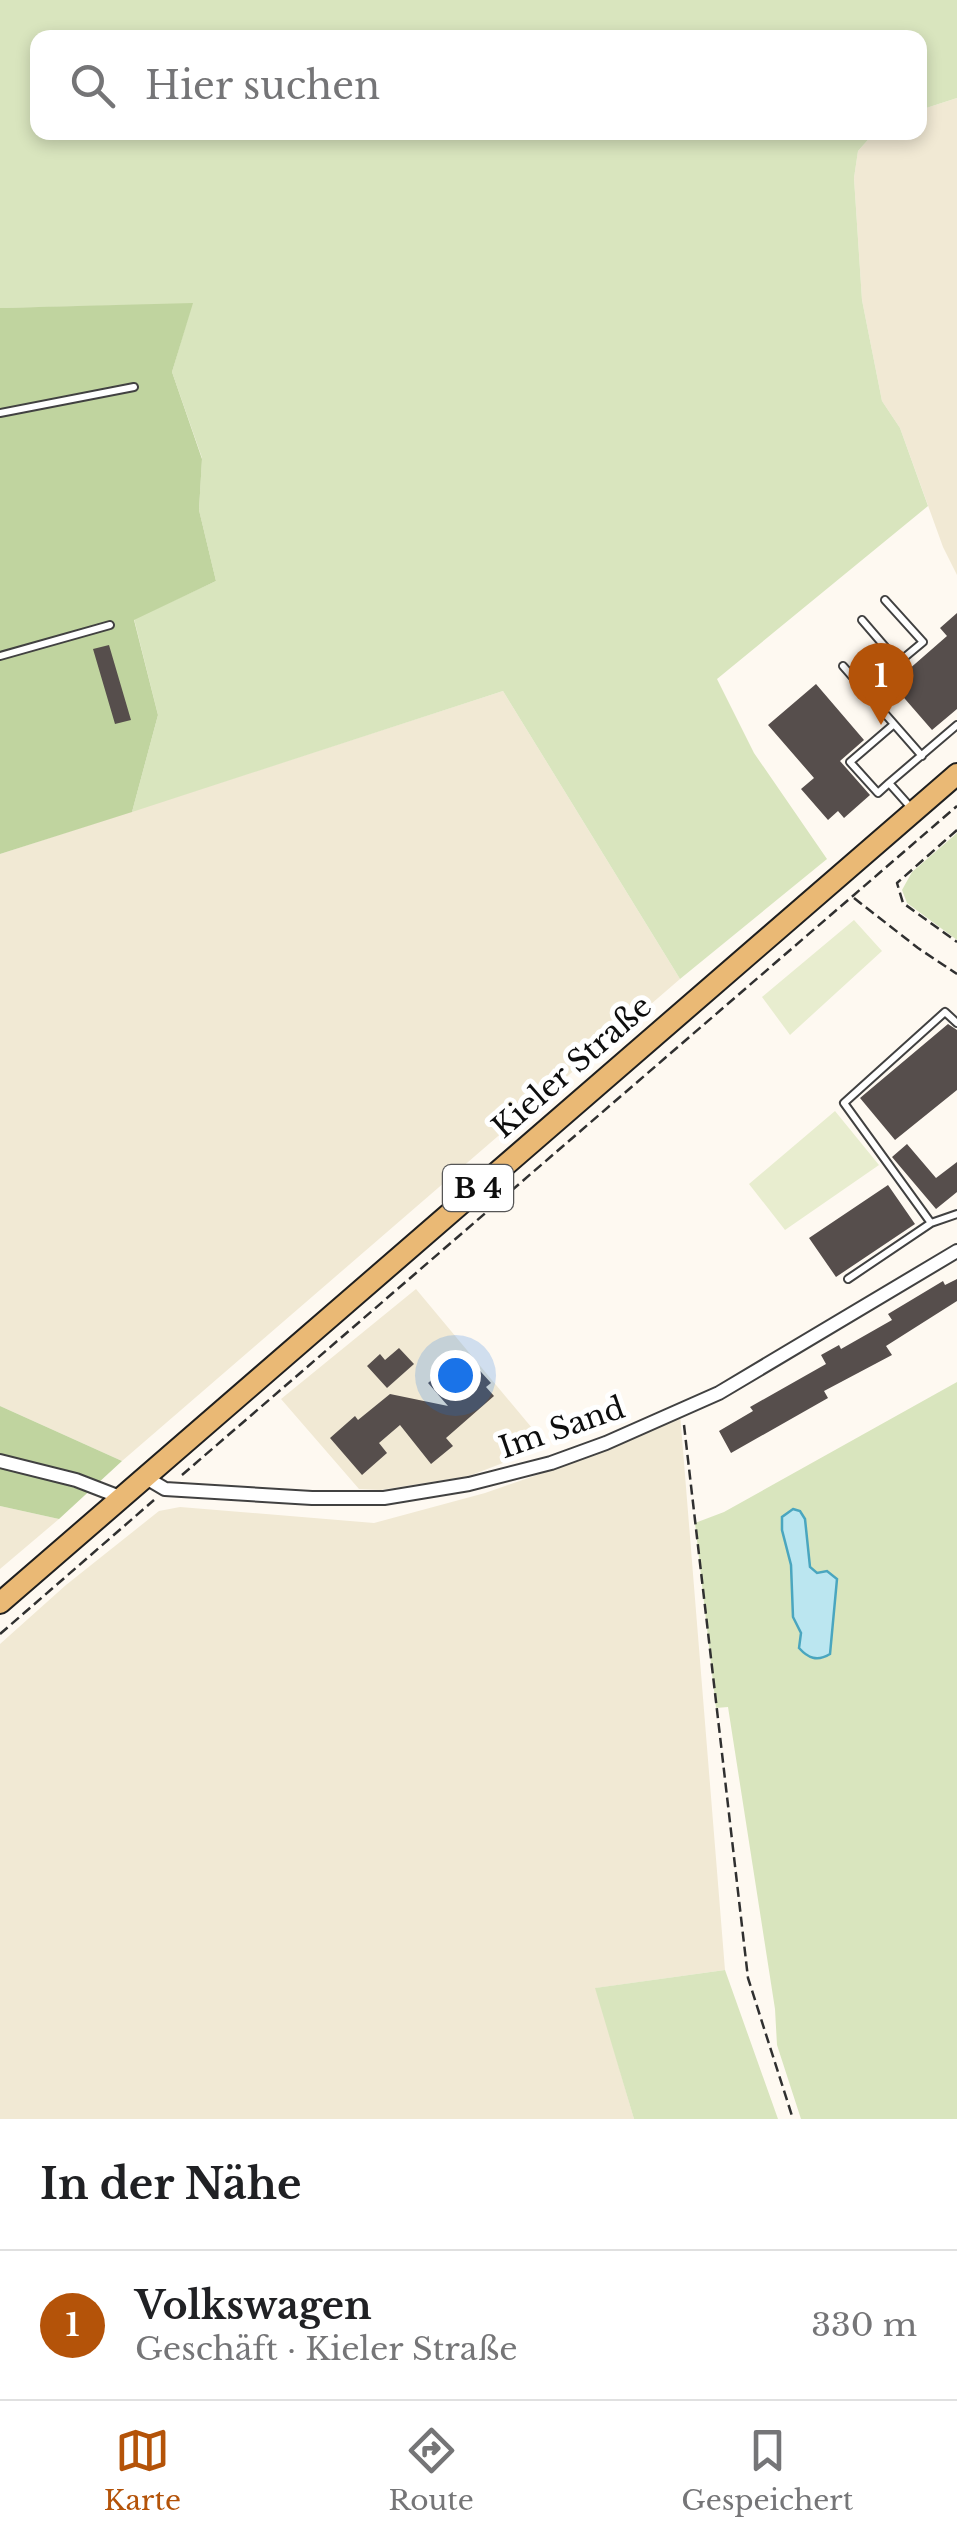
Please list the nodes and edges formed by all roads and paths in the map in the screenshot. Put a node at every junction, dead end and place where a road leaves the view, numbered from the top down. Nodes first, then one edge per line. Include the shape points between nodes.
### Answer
1 (134, 387) dead end
2 (0, 413) edge
3 (885, 600) dead end
4 (862, 620) dead end
5 (110, 625) dead end
6 (0, 656) edge
7 (898, 663) junction
8 (843, 666) dead end
9 (864, 692) junction
10 (957, 724) edge
11 (893, 725) junction
12 (922, 756) junction
13 (957, 774) edge
14 (890, 784) junction
15 (957, 806) edge
16 (914, 811) junction
17 (957, 830) edge
18 (835, 878) junction
19 (852, 896) junction
20 (957, 942) edge
21 (957, 974) edge
22 (957, 1023) edge
23 (957, 1214) edge
24 (931, 1224) junction
25 (957, 1251) edge
26 (848, 1278) dead end
27 (681, 1410) junction
28 (0, 1460) edge
29 (143, 1476) junction
30 (165, 1490) junction
31 (120, 1497) junction
32 (0, 1603) edge
33 (0, 1634) edge
34 (793, 2119) edge

1 - 2 lane
3 - 7 lane via 923,642
4 - 7 lane
5 - 6 lane
7 - 9 lane
8 - 9 lane
9 - 11 lane
10 - 12 lane
11 - 12 lane
11 - 14 lane via 850,762 878,793
12 - 14 lane
13 - 16 main road, Kieler Straße / B 4
14 - 16 lane
15 - 19 path
16 - 18 main road, Kieler Straße / B 4
17 - 20 path via 898,883 903,903
18 - 19 path
18 - 29 main road, Kieler Straße / B 4
19 - 21 path
19 - 30 path
22 - 24 lane via 945,1012 844,1103
23 - 24 lane
24 - 26 lane
25 - 27 street, Im Sand
27 - 30 street, Im Sand via 551,1463 384,1498
27 - 34 path via 748,1978
28 - 31 street
29 - 30 street, Im Sand
29 - 31 main road, Kieler Straße / B 4
30 - 33 path
31 - 32 main road, Kieler Straße / B 4

